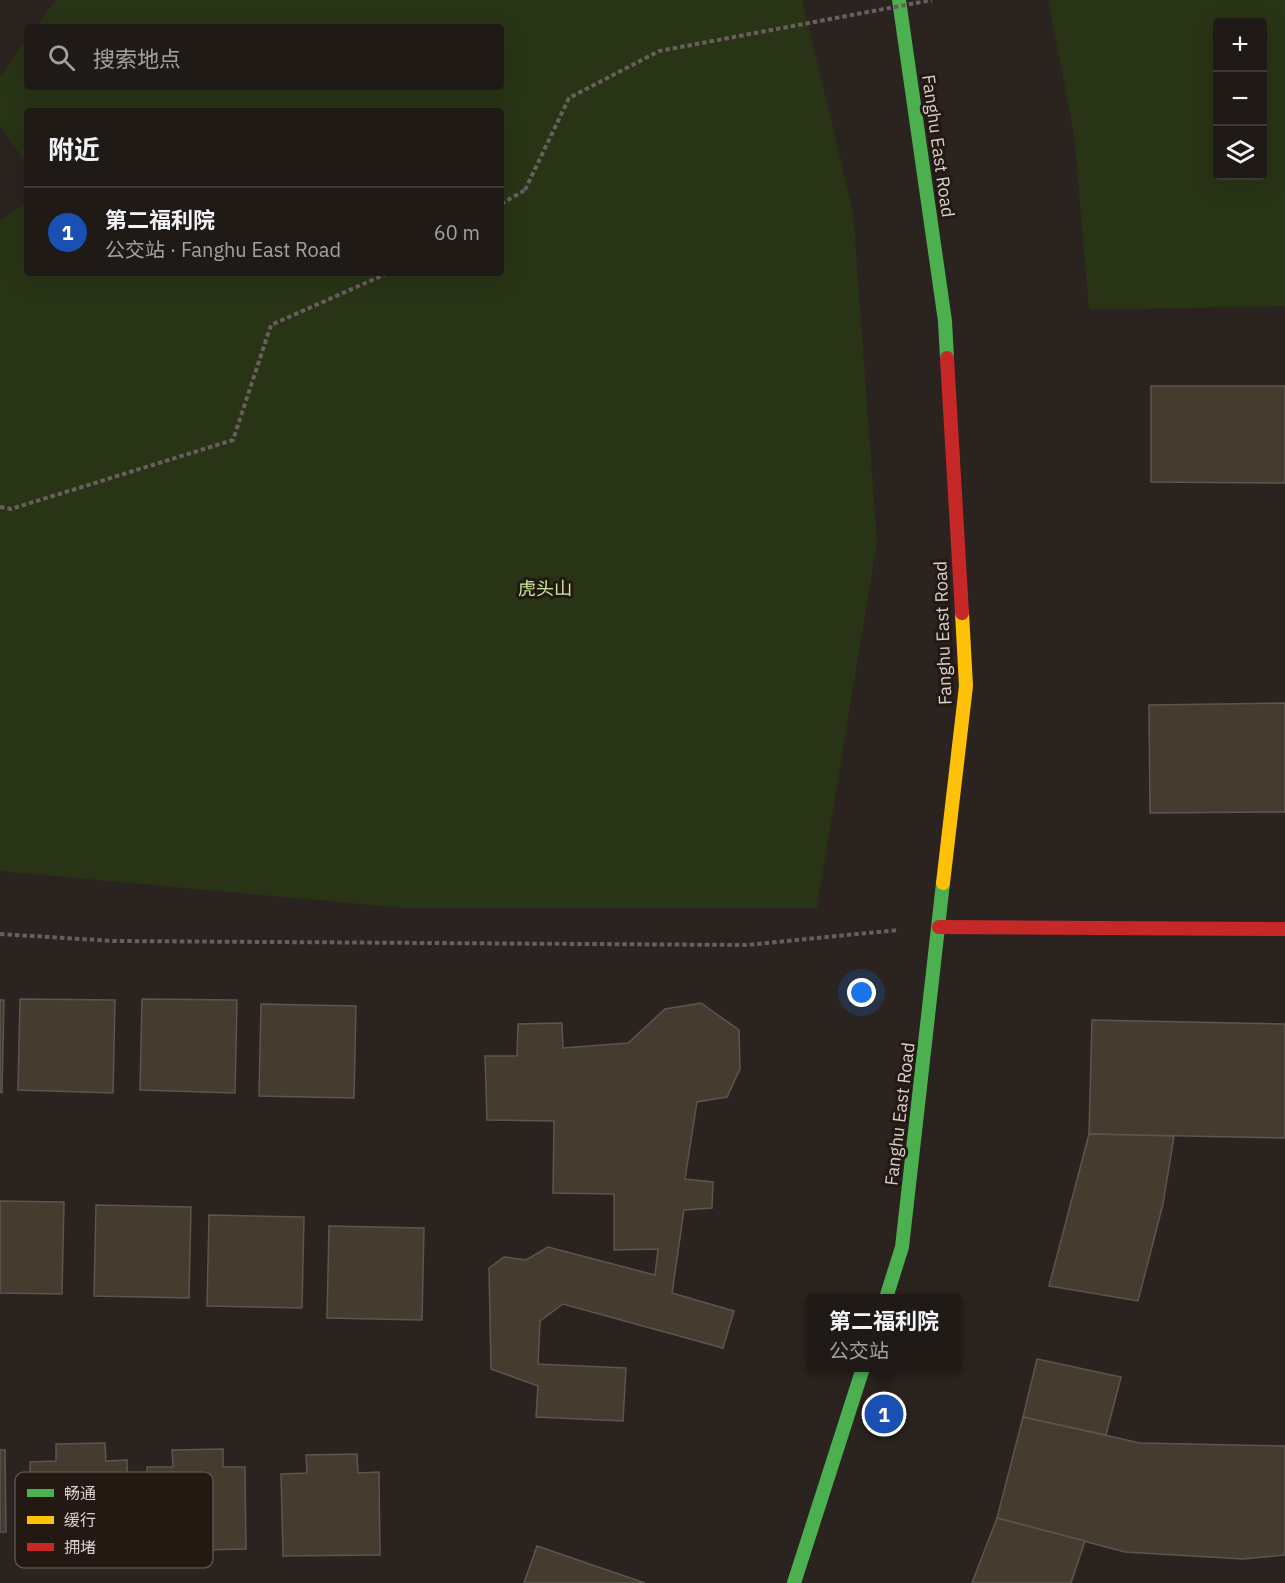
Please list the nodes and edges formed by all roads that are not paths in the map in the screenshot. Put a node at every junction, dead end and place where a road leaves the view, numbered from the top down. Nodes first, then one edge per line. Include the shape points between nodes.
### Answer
1 (898, 0) edge
2 (939, 927) junction
3 (1285, 929) edge
4 (888, 1294) edge
5 (863, 1372) edge
6 (794, 1583) edge

1 - 2 street, Fanghu East Road via 945,321 966,686
2 - 3 street
2 - 4 street, Fanghu East Road via 902,1247
5 - 6 street

